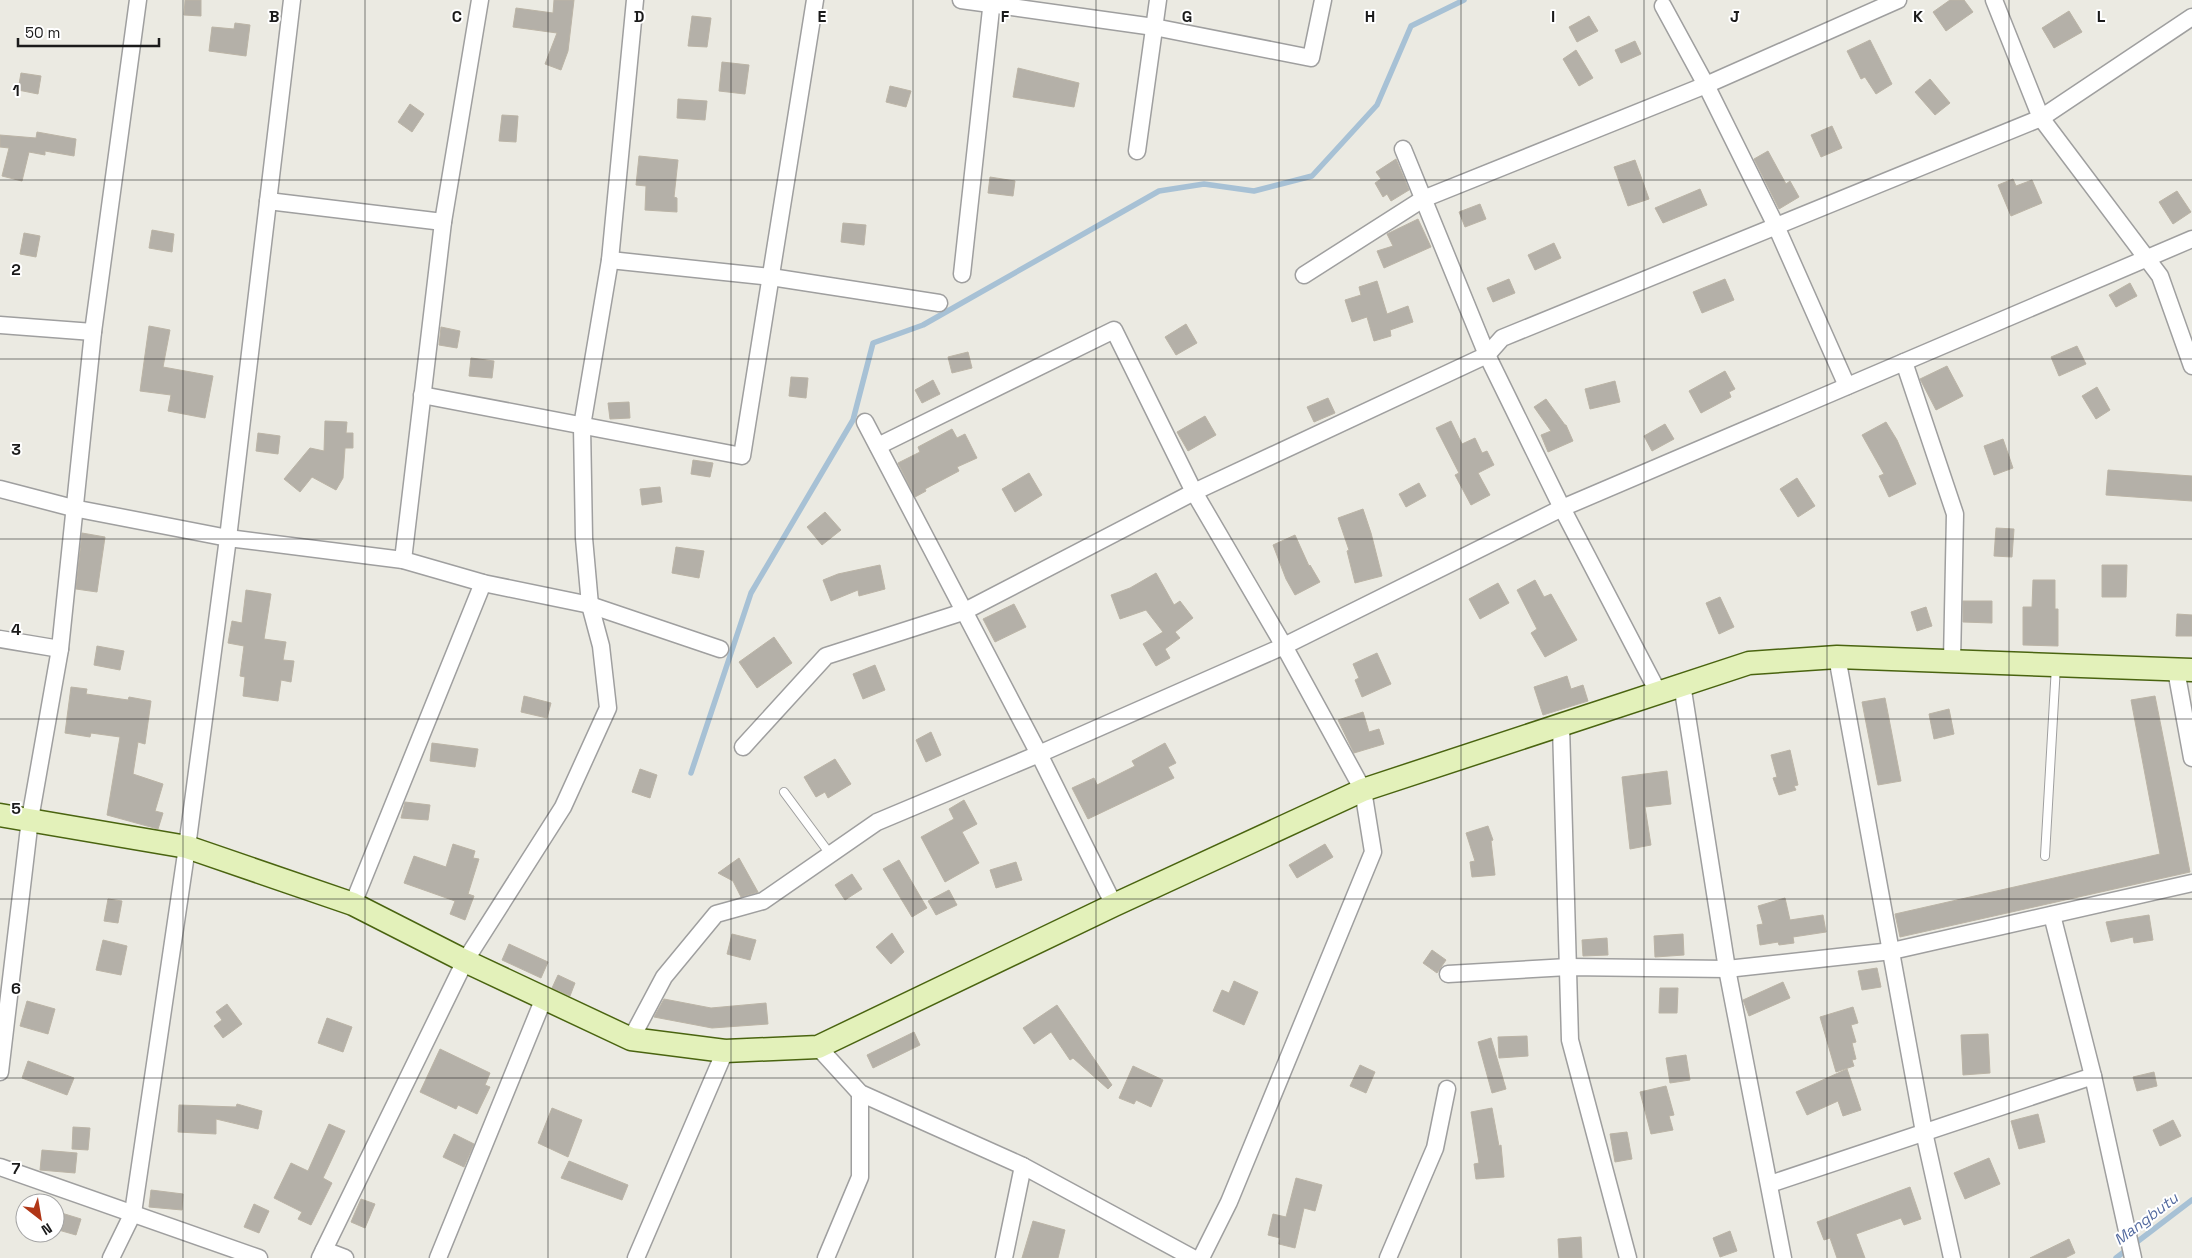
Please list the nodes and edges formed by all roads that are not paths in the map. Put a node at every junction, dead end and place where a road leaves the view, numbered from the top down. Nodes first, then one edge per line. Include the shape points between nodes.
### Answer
1 (138, 0) edge
2 (292, 0) edge
3 (480, 0) edge
4 (635, 0) edge
5 (815, 0) edge
6 (961, 0) edge
7 (1158, 0) edge
8 (1323, 0) edge
9 (1898, 0) edge
10 (1994, 0) edge
11 (991, 2) edge
12 (1663, 6) dead end
13 (2192, 17) edge
14 (1154, 27) junction
15 (1706, 85) junction
16 (2041, 118) junction
17 (1402, 149) dead end
18 (1137, 151) dead end
19 (1423, 199) junction
20 (268, 201) junction
21 (443, 222) junction
22 (1776, 226) junction
23 (2192, 239) edge
24 (2147, 258) junction
25 (610, 260) junction
26 (962, 274) dead end
27 (1304, 275) dead end
28 (771, 277) junction
29 (939, 303) dead end
30 (0, 324) edge
31 (93, 332) junction
32 (1487, 355) junction
33 (1904, 362) junction
34 (2192, 366) edge
35 (1847, 386) junction
36 (422, 395) junction
37 (865, 422) dead end
38 (582, 426) junction
39 (878, 446) junction
40 (0, 489) edge
41 (1194, 492) junction
42 (73, 508) junction
43 (1562, 508) junction
44 (228, 538) junction
45 (403, 560) junction
46 (483, 583) junction
47 (590, 605) junction
48 (963, 612) junction
49 (0, 639) edge
50 (1284, 646) junction
51 (60, 649) junction
52 (720, 649) dead end
53 (1837, 657) junction
54 (1952, 661) junction
55 (2056, 664) junction
56 (2184, 670) edge
57 (1682, 684) junction
58 (1658, 692) junction
59 (1561, 726) junction
60 (743, 747) dead end
61 (1039, 754) junction
62 (2192, 758) edge
63 (1363, 790) junction
64 (784, 792) dead end
65 (0, 815) edge
66 (30, 819) junction
67 (187, 847) junction
68 (830, 854) junction
69 (2045, 856) dead end
70 (2192, 883) edge
71 (353, 904) junction
72 (1114, 905) junction
73 (2052, 915) junction
74 (1892, 951) junction
75 (465, 961) junction
76 (1568, 967) junction
77 (1727, 969) junction
78 (1448, 974) dead end
79 (544, 998) junction
80 (631, 1039) junction
81 (818, 1047) junction
82 (725, 1051) junction
83 (0, 1072) edge
84 (2093, 1076) junction
85 (1446, 1089) dead end
86 (860, 1093) junction
87 (1924, 1132) junction
88 (1023, 1166) junction
89 (0, 1167) edge
90 (1770, 1184) junction
91 (133, 1213) junction
92 (322, 1254) edge
93 (111, 1258) edge
94 (259, 1258) edge
95 (345, 1258) edge
96 (438, 1258) edge
97 (636, 1258) edge
98 (826, 1258) edge
99 (1004, 1258) edge
100 (1193, 1258) edge
101 (1201, 1258) edge
102 (1388, 1258) edge
103 (1628, 1258) edge
104 (1783, 1258) edge
105 (1952, 1258) edge
106 (2133, 1258) edge

1 - 31 street
2 - 20 street
3 - 21 street
4 - 25 street
5 - 28 street
6 - 11 street
7 - 14 street
8 - 14 street via 1311,58
9 - 15 street
10 - 16 street
11 - 14 street
11 - 26 street
12 - 15 street
13 - 16 street
14 - 18 street
15 - 19 street
15 - 22 street
16 - 22 street
16 - 24 street
17 - 19 street
19 - 27 street
19 - 32 street
20 - 21 street
20 - 44 street
21 - 36 street
22 - 32 street via 1502,338
22 - 35 street
23 - 24 street
24 - 33 street
24 - 34 street via 2160,276
25 - 28 street
25 - 38 street
28 - 29 street
28 - 38 street via 742,456
30 - 31 street
31 - 42 street
32 - 41 street
32 - 43 street
33 - 35 street
33 - 54 street via 1955,514
35 - 43 street
36 - 38 street
36 - 45 street
37 - 39 street
38 - 47 street via 584,538
39 - 41 street via 1114,330
39 - 48 street
40 - 42 street
41 - 48 street
41 - 50 street
42 - 44 street
42 - 51 street
43 - 50 street
43 - 58 street
44 - 45 street
44 - 67 street
45 - 46 street
46 - 47 street
46 - 71 street
47 - 52 street
47 - 75 street via 601,646 608,708 564,807
48 - 60 street via 826,656
48 - 61 street
49 - 51 street
50 - 61 street
50 - 63 street
51 - 66 street
53 - 54 street
53 - 57 street via 1749,664
53 - 74 street
54 - 55 street
55 - 56 street
55 - 69 lane
56 - 62 street
57 - 58 street
57 - 77 street
58 - 59 street
59 - 63 street
59 - 76 street
61 - 68 street via 877,822
61 - 72 street
63 - 72 street
63 - 101 street via 1373,852 1229,1202
64 - 68 lane
65 - 66 street
66 - 67 street
66 - 83 street
67 - 71 street
67 - 91 street
68 - 80 street via 763,901 716,914 664,977
70 - 73 street
71 - 75 street
72 - 81 street
73 - 74 street
73 - 84 street
74 - 77 street
74 - 87 street
75 - 79 street
75 - 92 street
76 - 77 street
76 - 78 street
76 - 103 street via 1570,1040
77 - 90 street
79 - 80 street
79 - 96 street
80 - 82 street
81 - 82 street
81 - 86 street
82 - 97 street
84 - 87 street
84 - 106 street
85 - 102 street via 1435,1148
86 - 88 street
86 - 98 street via 860,1177
87 - 90 street
87 - 105 street
88 - 99 street
88 - 100 street
89 - 91 street
90 - 104 street
91 - 93 street
91 - 94 street
92 - 95 street

